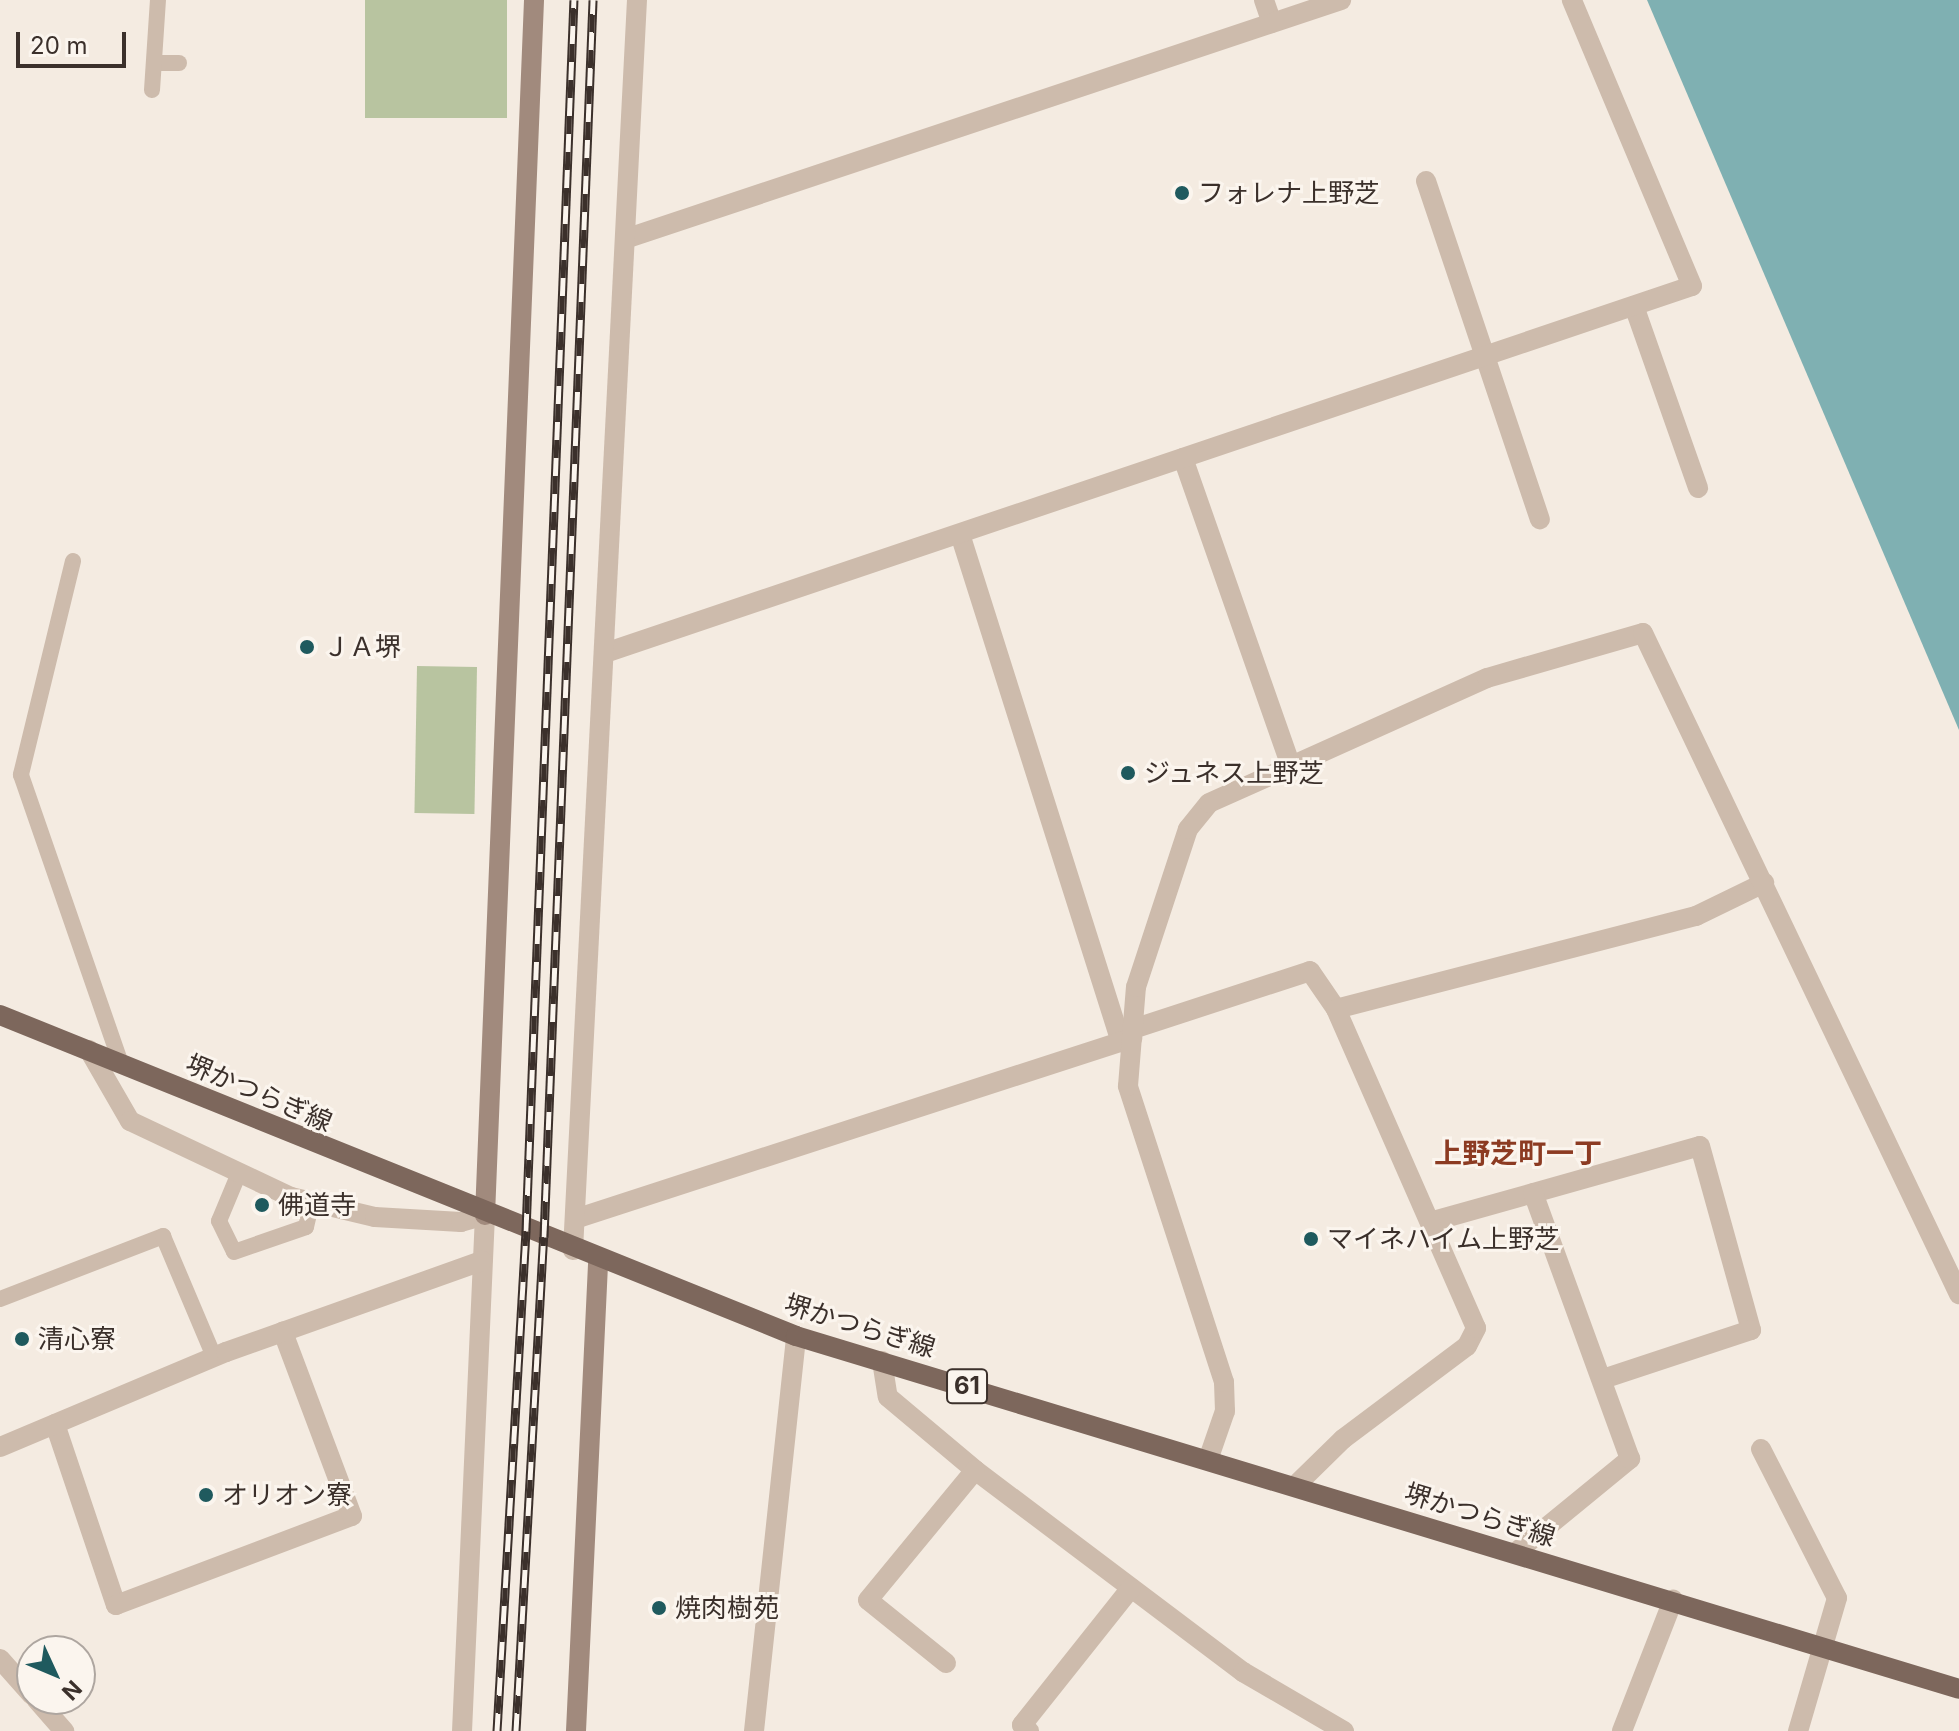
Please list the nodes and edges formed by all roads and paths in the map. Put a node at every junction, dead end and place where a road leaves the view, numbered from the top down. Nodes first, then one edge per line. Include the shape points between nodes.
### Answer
1 (158, 0) edge
2 (534, 0) edge
3 (637, 0) edge
4 (1264, 0) edge
5 (1341, 0) edge
6 (1572, 0) edge
7 (1272, 23) junction
8 (154, 63) junction
9 (179, 63) dead end
10 (152, 90) dead end
11 (1426, 181) dead end
12 (625, 239) junction
13 (1634, 306) junction
14 (1485, 356) junction
15 (1183, 458) junction
16 (1698, 488) dead end
17 (1540, 519) dead end
18 (960, 534) junction
19 (73, 561) dead end
20 (605, 653) junction
21 (1291, 766) junction
22 (1764, 883) junction
23 (1336, 1009) junction
24 (0, 1015) edge
25 (1129, 1036) junction
26 (89, 1050) junction
27 (121, 1064) junction
28 (239, 1173) junction
29 (1533, 1193) junction
30 (311, 1205) junction
31 (485, 1215) junction
32 (575, 1219) junction
33 (1430, 1222) junction
34 (573, 1250) junction
35 (598, 1260) junction
36 (482, 1261) junction
37 (1959, 1294) edge
38 (0, 1299) edge
39 (283, 1332) junction
40 (796, 1336) junction
41 (214, 1357) junction
42 (882, 1361) junction
43 (1603, 1379) junction
44 (55, 1424) junction
45 (0, 1447) edge
46 (1761, 1449) dead end
47 (1208, 1460) junction
48 (975, 1470) junction
49 (1295, 1486) junction
50 (1515, 1553) junction
51 (1131, 1588) junction
52 (1673, 1600) junction
53 (1828, 1648) junction
54 (0, 1659) edge
55 (946, 1663) dead end
56 (16, 1677) edge
57 (1959, 1689) edge
58 (50, 1715) edge
59 (64, 1731) edge
60 (462, 1731) edge
61 (576, 1731) edge
62 (754, 1731) edge
63 (1029, 1731) edge
64 (1344, 1731) edge
65 (1622, 1731) edge
66 (1798, 1731) edge

1 - 8 lane
2 - 31 street
3 - 12 street
4 - 7 street
5 - 7 street
6 - 13 street via 1692,286
7 - 12 street
8 - 9 lane
8 - 10 lane
11 - 14 street
12 - 20 street
13 - 14 street
13 - 16 street
14 - 15 street
14 - 17 street
15 - 18 street
15 - 21 street
18 - 20 street
18 - 25 street
19 - 27 lane via 21,775
20 - 32 street
21 - 22 street via 1487,678 1643,633
21 - 25 street via 1209,803 1188,829 1151,928
22 - 23 street via 1696,916
22 - 37 street
23 - 25 street via 1310,971
23 - 33 street
24 - 26 main road, 堺かつらぎ線 / 61
25 - 32 street
25 - 47 street via 1128,1086 1136,1120 1224,1382 1225,1411
26 - 27 main road, 堺かつらぎ線 / 61
26 - 28 street via 130,1121
27 - 31 main road, 堺かつらぎ線 / 61
28 - 30 street
28 - 30 lane via 219,1221 234,1252 306,1227
29 - 33 street
29 - 43 street
29 - 43 street via 1700,1146 1751,1330
30 - 31 street via 446,1222
31 - 34 main road, 堺かつらぎ線 / 61
31 - 36 street
32 - 34 street
33 - 49 street via 1476,1328 1467,1346 1343,1439
34 - 35 main road, 堺かつらぎ線 / 61
35 - 40 main road, 堺かつらぎ線 / 61
35 - 61 street
36 - 39 street
36 - 60 street
38 - 41 lane via 163,1236
39 - 41 street
39 - 44 street via 352,1516 116,1605
40 - 42 main road, 堺かつらぎ線 / 61
40 - 62 street
41 - 44 street
42 - 47 main road, 堺かつらぎ線 / 61
42 - 48 street via 888,1397
43 - 50 street via 1630,1459
44 - 45 street
46 - 53 street via 1837,1598
47 - 49 main road, 堺かつらぎ線 / 61
48 - 51 street
48 - 55 street via 868,1600
49 - 50 main road, 堺かつらぎ線 / 61
50 - 52 main road, 堺かつらぎ線 / 61
51 - 63 street via 1022,1725
51 - 64 street via 1243,1672
52 - 53 main road, 堺かつらぎ線 / 61
52 - 65 street
53 - 57 main road, 堺かつらぎ線 / 61
53 - 66 street
54 - 56 street
58 - 59 street

